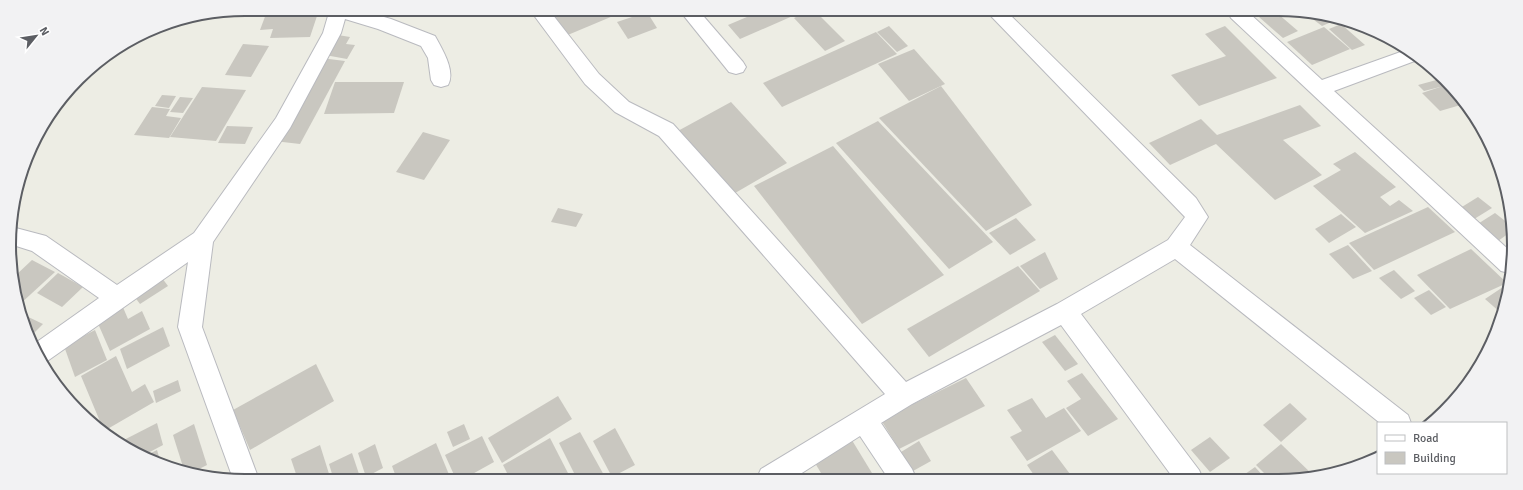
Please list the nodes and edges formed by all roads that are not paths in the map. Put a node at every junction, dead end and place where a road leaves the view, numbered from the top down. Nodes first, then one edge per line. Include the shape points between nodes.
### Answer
1 (337, 16) edge
2 (358, 16) edge
3 (544, 16) edge
4 (693, 16) edge
5 (1000, 16) edge
6 (1240, 16) edge
7 (1407, 56) edge
8 (736, 67) dead end
9 (441, 80) dead end
10 (1320, 88) junction
11 (16, 237) edge
12 (202, 240) junction
13 (1176, 247) junction
14 (1507, 262) edge
15 (117, 298) junction
16 (1066, 311) junction
17 (43, 352) edge
18 (903, 396) junction
19 (864, 420) junction
20 (1397, 422) edge
21 (244, 474) edge
22 (776, 474) edge
23 (900, 474) edge
24 (1186, 474) edge

1 - 12 street via 332,33 283,123
2 - 9 street via 428,41 437,58
3 - 18 street via 592,79 622,107 666,130
4 - 8 street
5 - 13 street via 1188,204 1197,217
6 - 10 street
7 - 10 street
10 - 14 street
11 - 15 street via 38,243
12 - 15 street
12 - 21 street via 190,327
13 - 16 street
13 - 20 street
15 - 17 street
16 - 18 street
16 - 24 street
18 - 19 street
19 - 22 street
19 - 23 street

